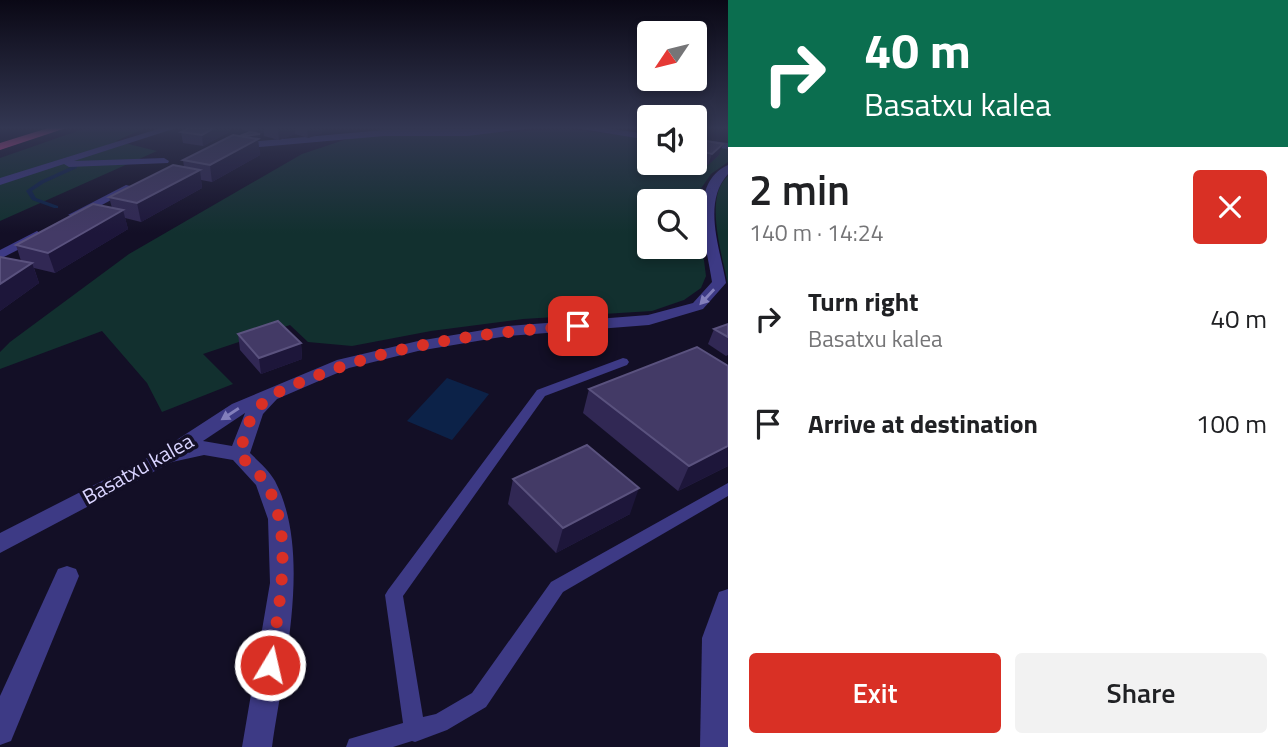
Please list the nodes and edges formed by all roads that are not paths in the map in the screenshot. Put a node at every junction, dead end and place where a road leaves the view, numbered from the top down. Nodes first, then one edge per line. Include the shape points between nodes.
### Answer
1 (55, 163) edge
2 (94, 163) edge
3 (180, 163) edge
4 (51, 164) junction
5 (728, 168) edge
6 (155, 174) edge
7 (143, 180) edge
8 (0, 182) edge
9 (58, 223) edge
10 (46, 230) edge
11 (0, 254) edge
12 (623, 362) dead end
13 (275, 393) junction
14 (239, 454) junction
15 (162, 459) junction
16 (728, 489) edge
17 (0, 544) edge
18 (67, 576) dead end
19 (728, 600) edge
20 (0, 730) edge
21 (415, 732) junction
22 (257, 747) edge
23 (357, 747) edge
24 (715, 747) edge

1 - 4 street
2 - 4 street
3 - 6 street
4 - 8 street
5 -> 13 street, Basatxu kalea via 713,184 707,210 719,283 698,306 649,320 507,331 418,346 343,364
7 - 9 street
10 - 11 street
12 - 21 lane via 541,393 394,595
13 - 14 street, Basatxu kalea via 255,411
13 -> 15 street, Basatxu kalea via 239,408
14 - 15 street via 204,448
14 - 22 street via 265,482 279,519 282,583
15 - 17 street, Basatxu kalea
16 - 21 lane via 557,587 479,701
18 - 20 street
19 - 24 street via 715,638
21 - 23 lane

